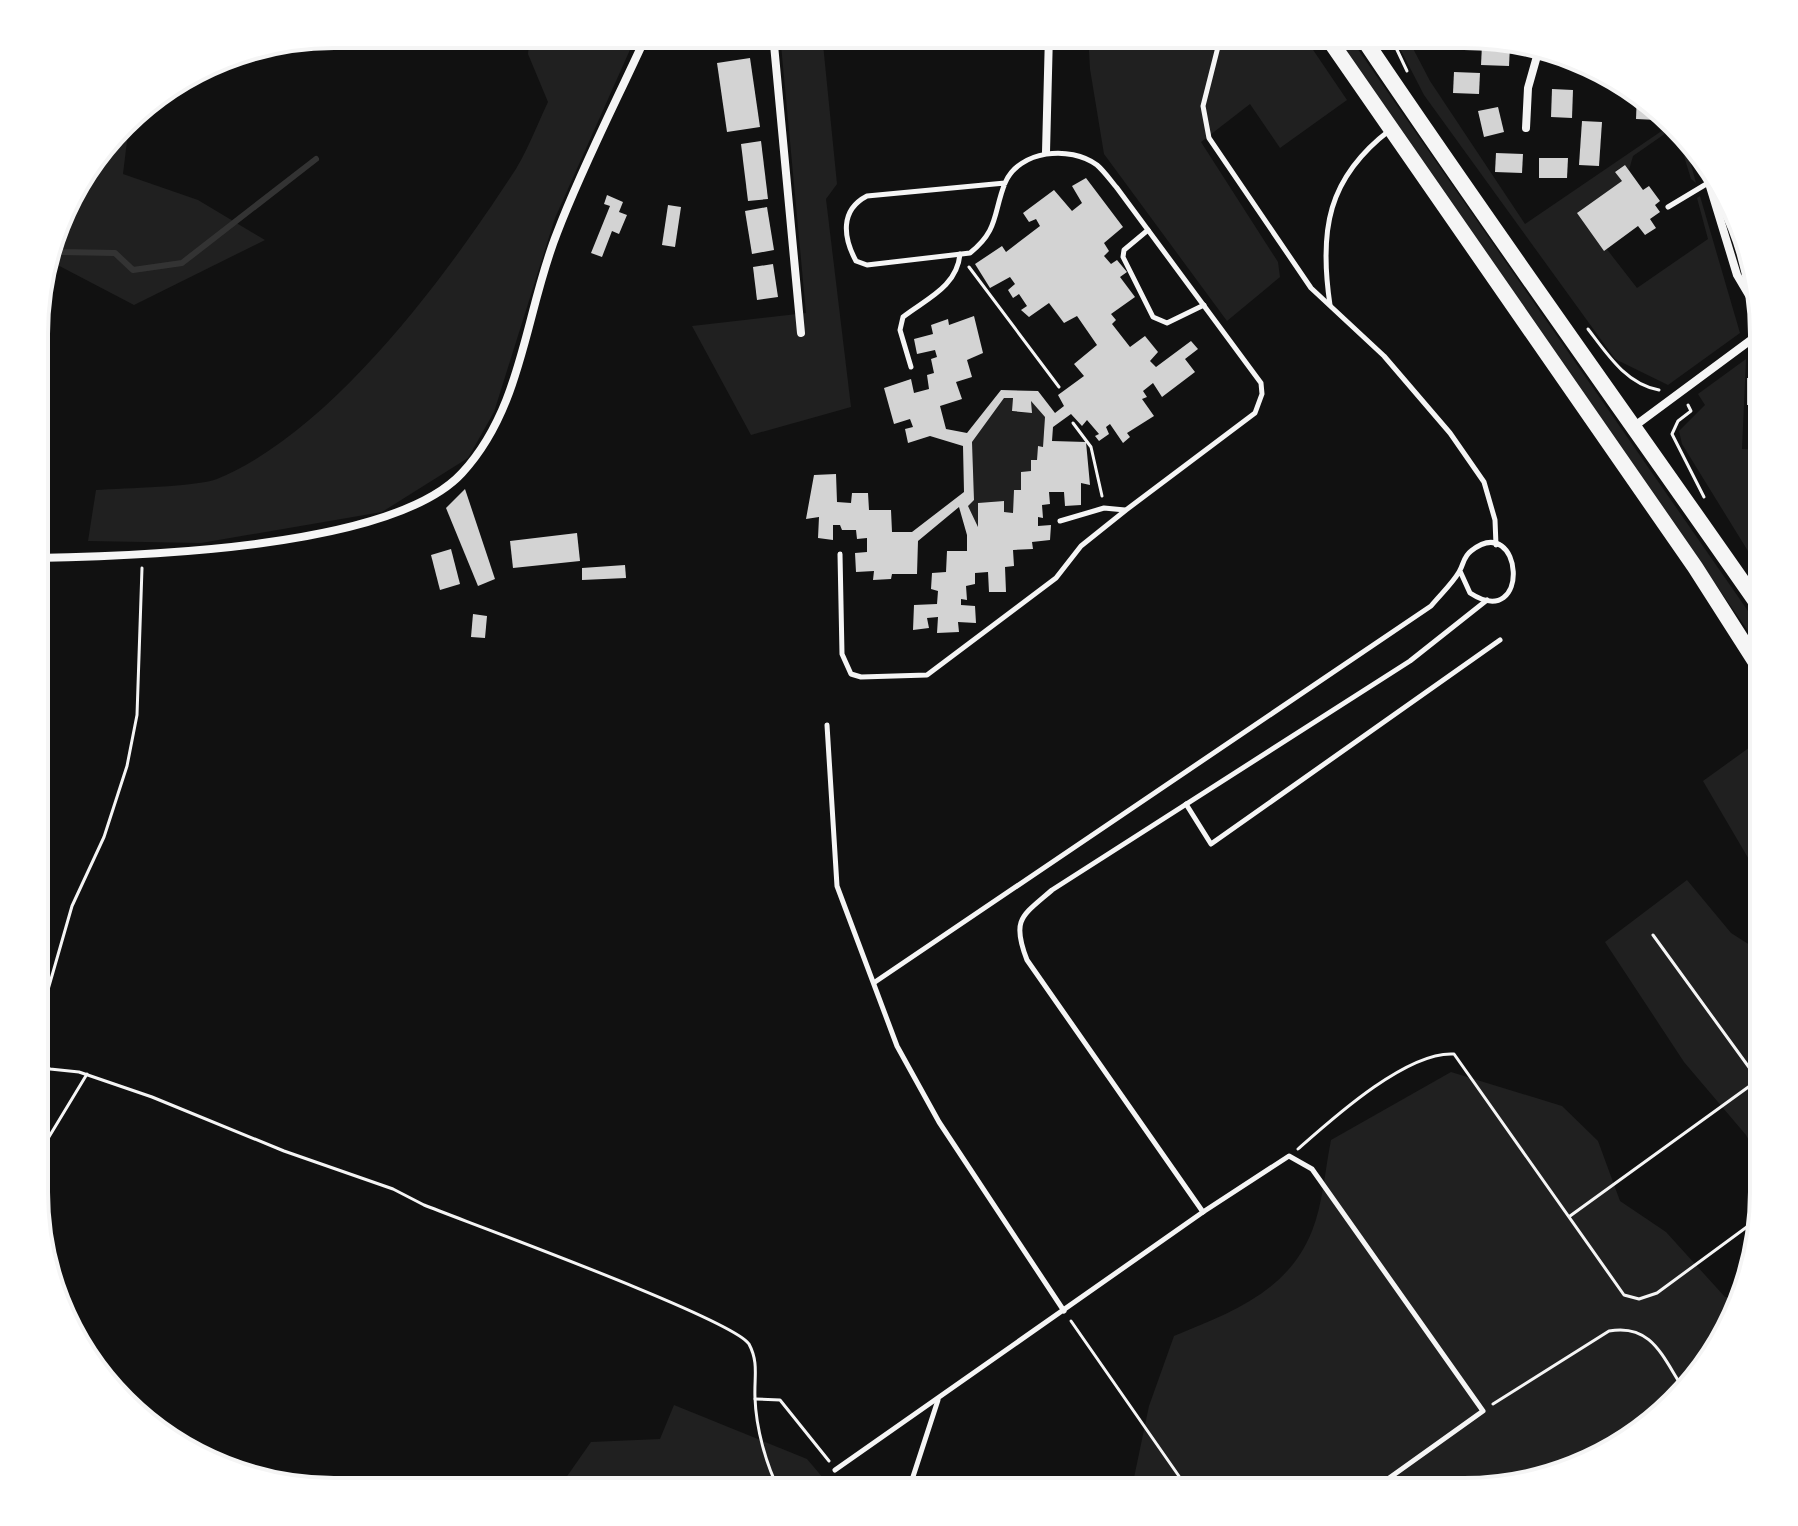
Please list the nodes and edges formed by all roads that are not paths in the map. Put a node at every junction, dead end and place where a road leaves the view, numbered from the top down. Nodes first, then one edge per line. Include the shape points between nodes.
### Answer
1 (641, 48) edge
2 (774, 48) edge
3 (1049, 48) edge
4 (1218, 48) edge
5 (1335, 48) edge
6 (1370, 48) edge
7 (1537, 58) edge
8 (1392, 128) junction
9 (1526, 128) dead end
10 (1046, 152) junction
11 (1005, 183) junction
12 (1708, 183) edge
13 (1709, 186) edge
14 (1668, 207) dead end
15 (1148, 230) junction
16 (960, 254) junction
17 (1747, 292) edge
18 (1204, 305) junction
19 (1330, 306) junction
20 (801, 333) dead end
21 (1749, 341) edge
22 (911, 367) dead end
23 (1636, 425) junction
24 (1126, 510) junction
25 (1060, 521) dead end
26 (1496, 545) junction
27 (840, 554) dead end
28 (48, 558) edge
29 (1460, 571) junction
30 (1749, 591) edge
31 (1487, 600) junction
32 (1500, 640) dead end
33 (1749, 652) edge
34 (827, 725) dead end
35 (1186, 804) junction
36 (875, 982) junction
37 (1203, 1212) junction
38 (1064, 1311) junction
39 (938, 1399) junction
40 (835, 1470) road end
41 (913, 1478) edge
42 (1389, 1478) edge

1 - 28 street via 556,234 517,371 494,426 460,475 431,498 385,518 299,536 143,556
2 - 20 street
3 - 10 street
4 - 19 lane via 1203,106 1209,138 1311,288
5 - 8 highway
6 - 23 highway
7 - 9 street
8 - 19 lane via 1365,149 1334,197 1323,258
8 - 33 highway
10 - 11 lane via 1014,171
10 - 15 lane via 1097,165
11 - 16 lane via 996,222 983,243
11 - 16 lane via 867,196 847,213 847,239 856,261 867,265
12 - 14 lane
13 - 17 street
15 - 18 lane
15 - 18 lane via 1124,250 1123,257 1153,317 1167,323
16 - 22 lane via 950,281 903,317 900,330
18 - 24 lane via 1261,383 1259,405
19 - 26 lane via 1384,356 1450,433 1484,482
21 - 23 street
23 - 30 highway
24 - 25 lane via 1104,508
24 - 27 lane via 1081,546 1056,578 927,675 851,674 842,654
26 - 29 lane via 1475,548
26 - 31 lane via 1512,557 1515,579 1501,597
29 - 31 lane via 1470,593
29 - 36 lane via 1431,606 1356,659
31 - 35 lane via 1410,661
32 - 35 lane via 1211,844
34 - 36 lane via 837,886
35 - 37 lane via 1052,890 1024,914 1018,935 1027,960
36 - 38 lane via 897,1046 939,1122
37 - 38 lane
37 - 42 lane via 1289,1156 1312,1169 1483,1411
38 - 39 lane
39 - 40 lane
39 - 41 lane

